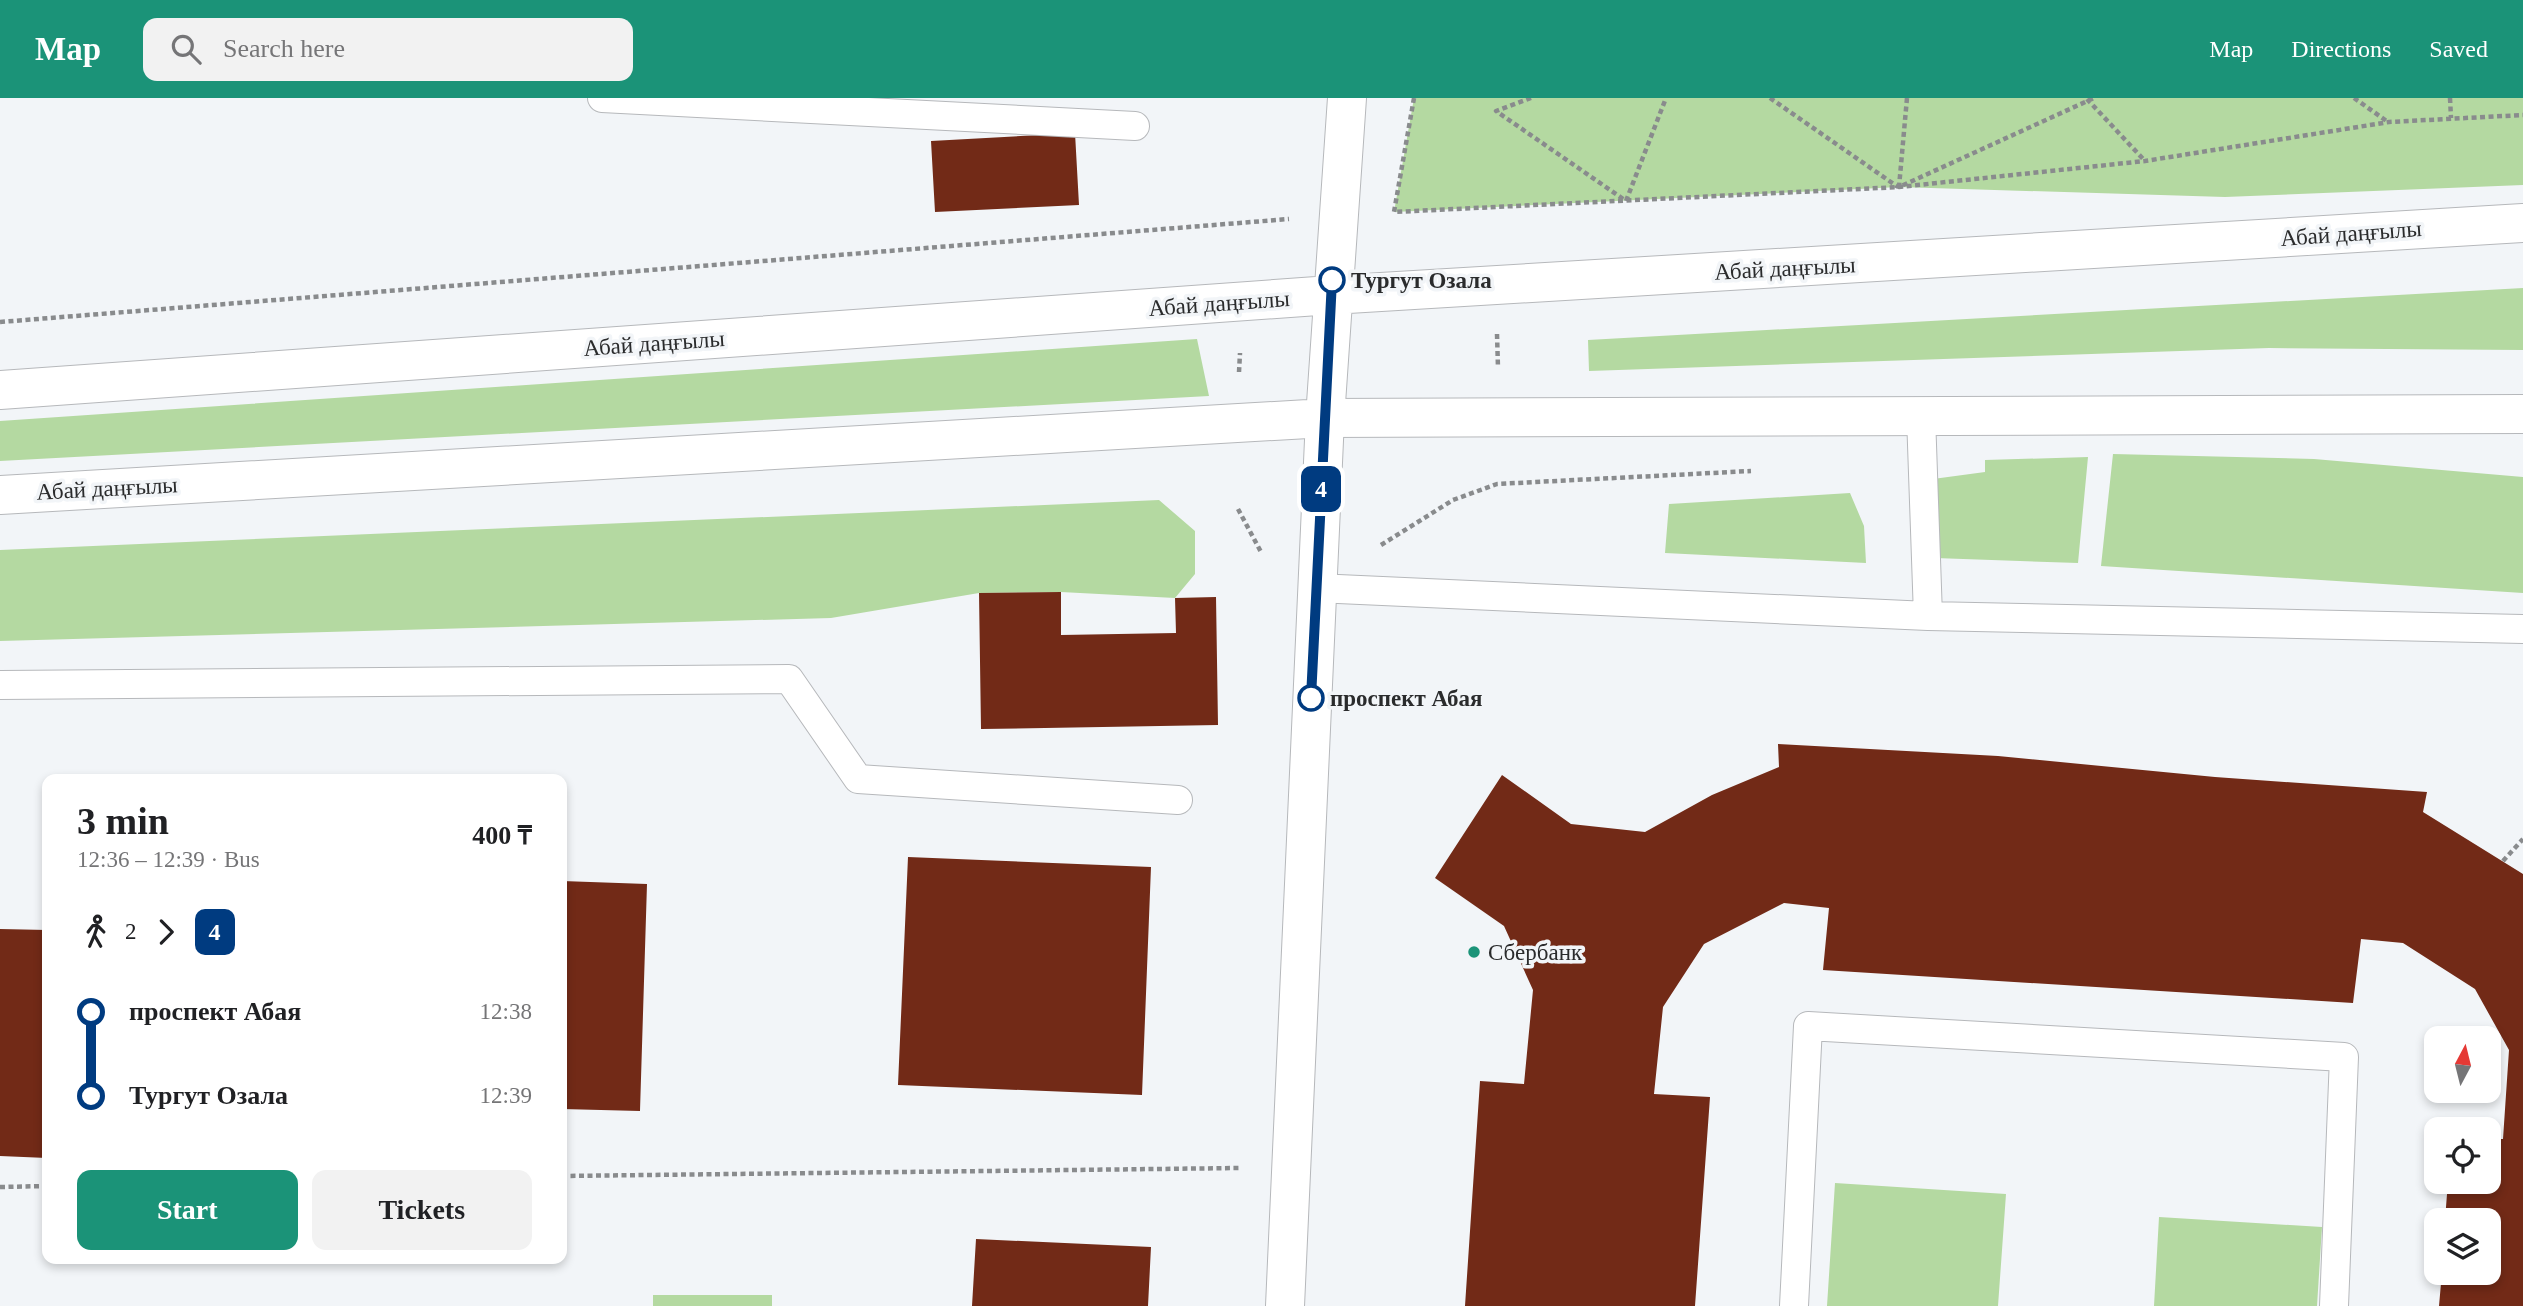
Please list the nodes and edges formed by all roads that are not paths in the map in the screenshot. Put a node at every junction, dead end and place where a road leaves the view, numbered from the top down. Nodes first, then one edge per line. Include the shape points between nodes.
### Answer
1 (602, 98) edge
2 (1348, 98) edge
3 (1135, 126) dead end
4 (2523, 223) edge
5 (1331, 295) junction
6 (0, 390) edge
7 (2523, 414) edge
8 (1921, 416) junction
9 (1325, 418) junction
10 (0, 495) edge
11 (1316, 588) junction
12 (1928, 616) junction
13 (2523, 629) edge
14 (0, 685) edge
15 (1178, 800) dead end
16 (1285, 1306) edge
17 (1794, 1306) edge
18 (2334, 1306) edge

1 - 3 lane
2 - 5 main road
4 - 5 main road, Абай даңғылы
5 - 6 main road, Абай даңғылы
5 - 9 main road
7 - 8 main road, Абай даңғылы
8 - 9 main road, Абай даңғылы
8 - 12 lane
9 - 10 main road, Абай даңғылы
9 - 11 main road
11 - 12 lane
11 - 16 main road
12 - 13 lane
14 - 15 lane via 789,679 858,779
17 - 18 lane via 1808,1026 2344,1057

